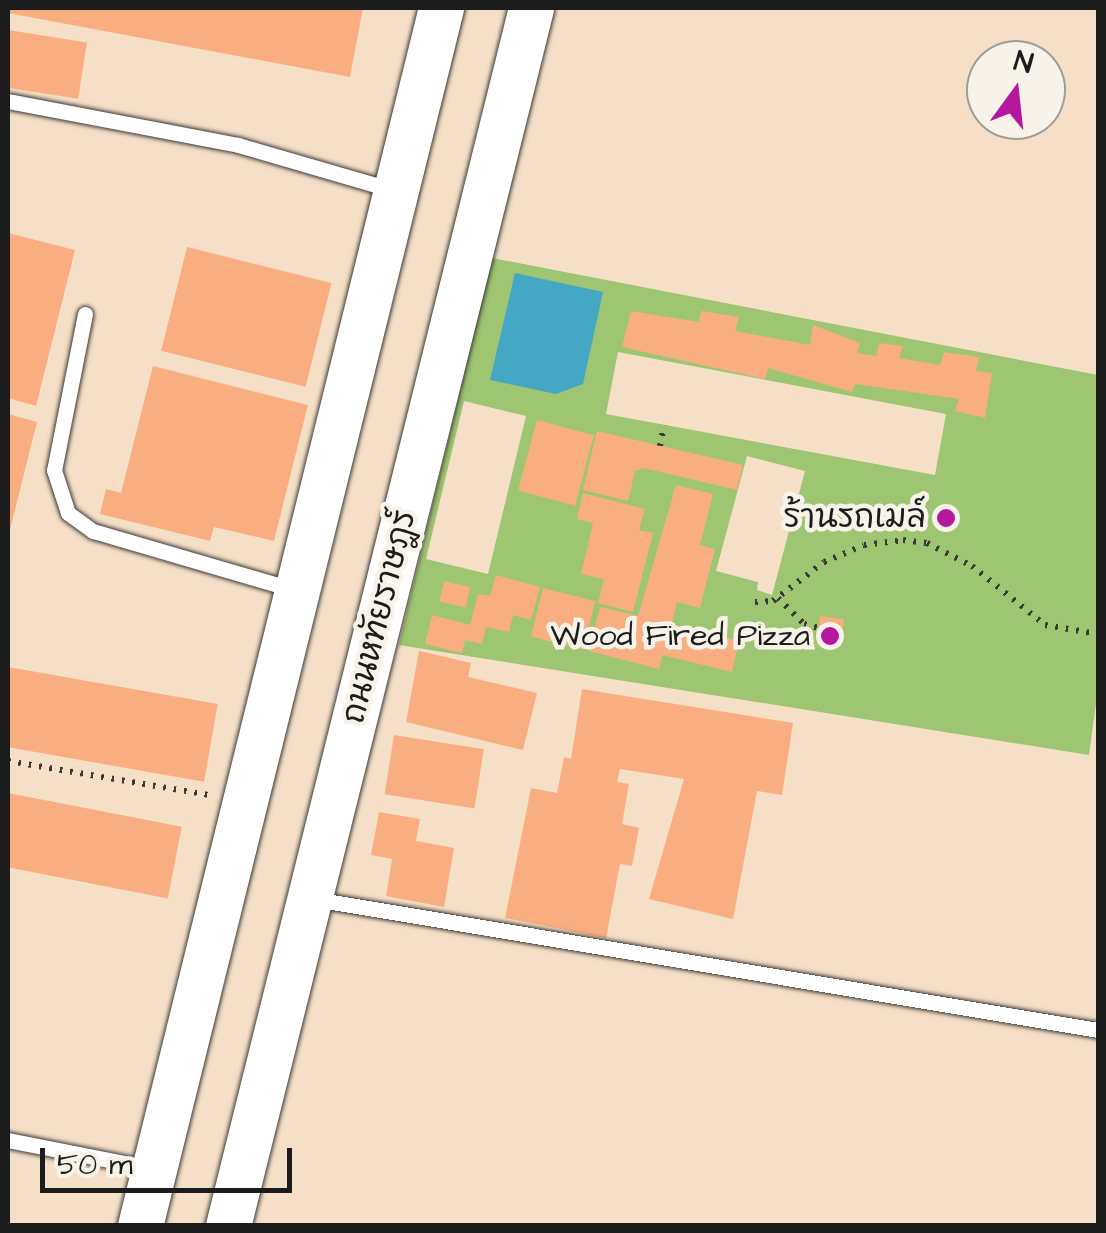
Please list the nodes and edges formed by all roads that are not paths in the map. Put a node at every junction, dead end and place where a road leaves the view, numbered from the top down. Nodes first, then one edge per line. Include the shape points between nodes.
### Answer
1 (441, 8) edge
2 (531, 8) edge
3 (8, 101) edge
4 (395, 191) junction
5 (85, 314) dead end
6 (295, 590) junction
7 (310, 899) junction
8 (1098, 1030) edge
9 (8, 1140) edge
10 (154, 1168) junction
11 (140, 1226) edge
12 (228, 1226) edge

1 - 4 main road
2 - 7 main road, ถนนหทัยราษฎร์
3 - 4 lane via 238,145
4 - 6 main road
5 - 6 lane via 54,470 68,513 93,531
6 - 10 main road
7 - 8 lane
7 - 12 main road, ถนนหทัยราษฎร์
9 - 10 lane
10 - 11 main road

